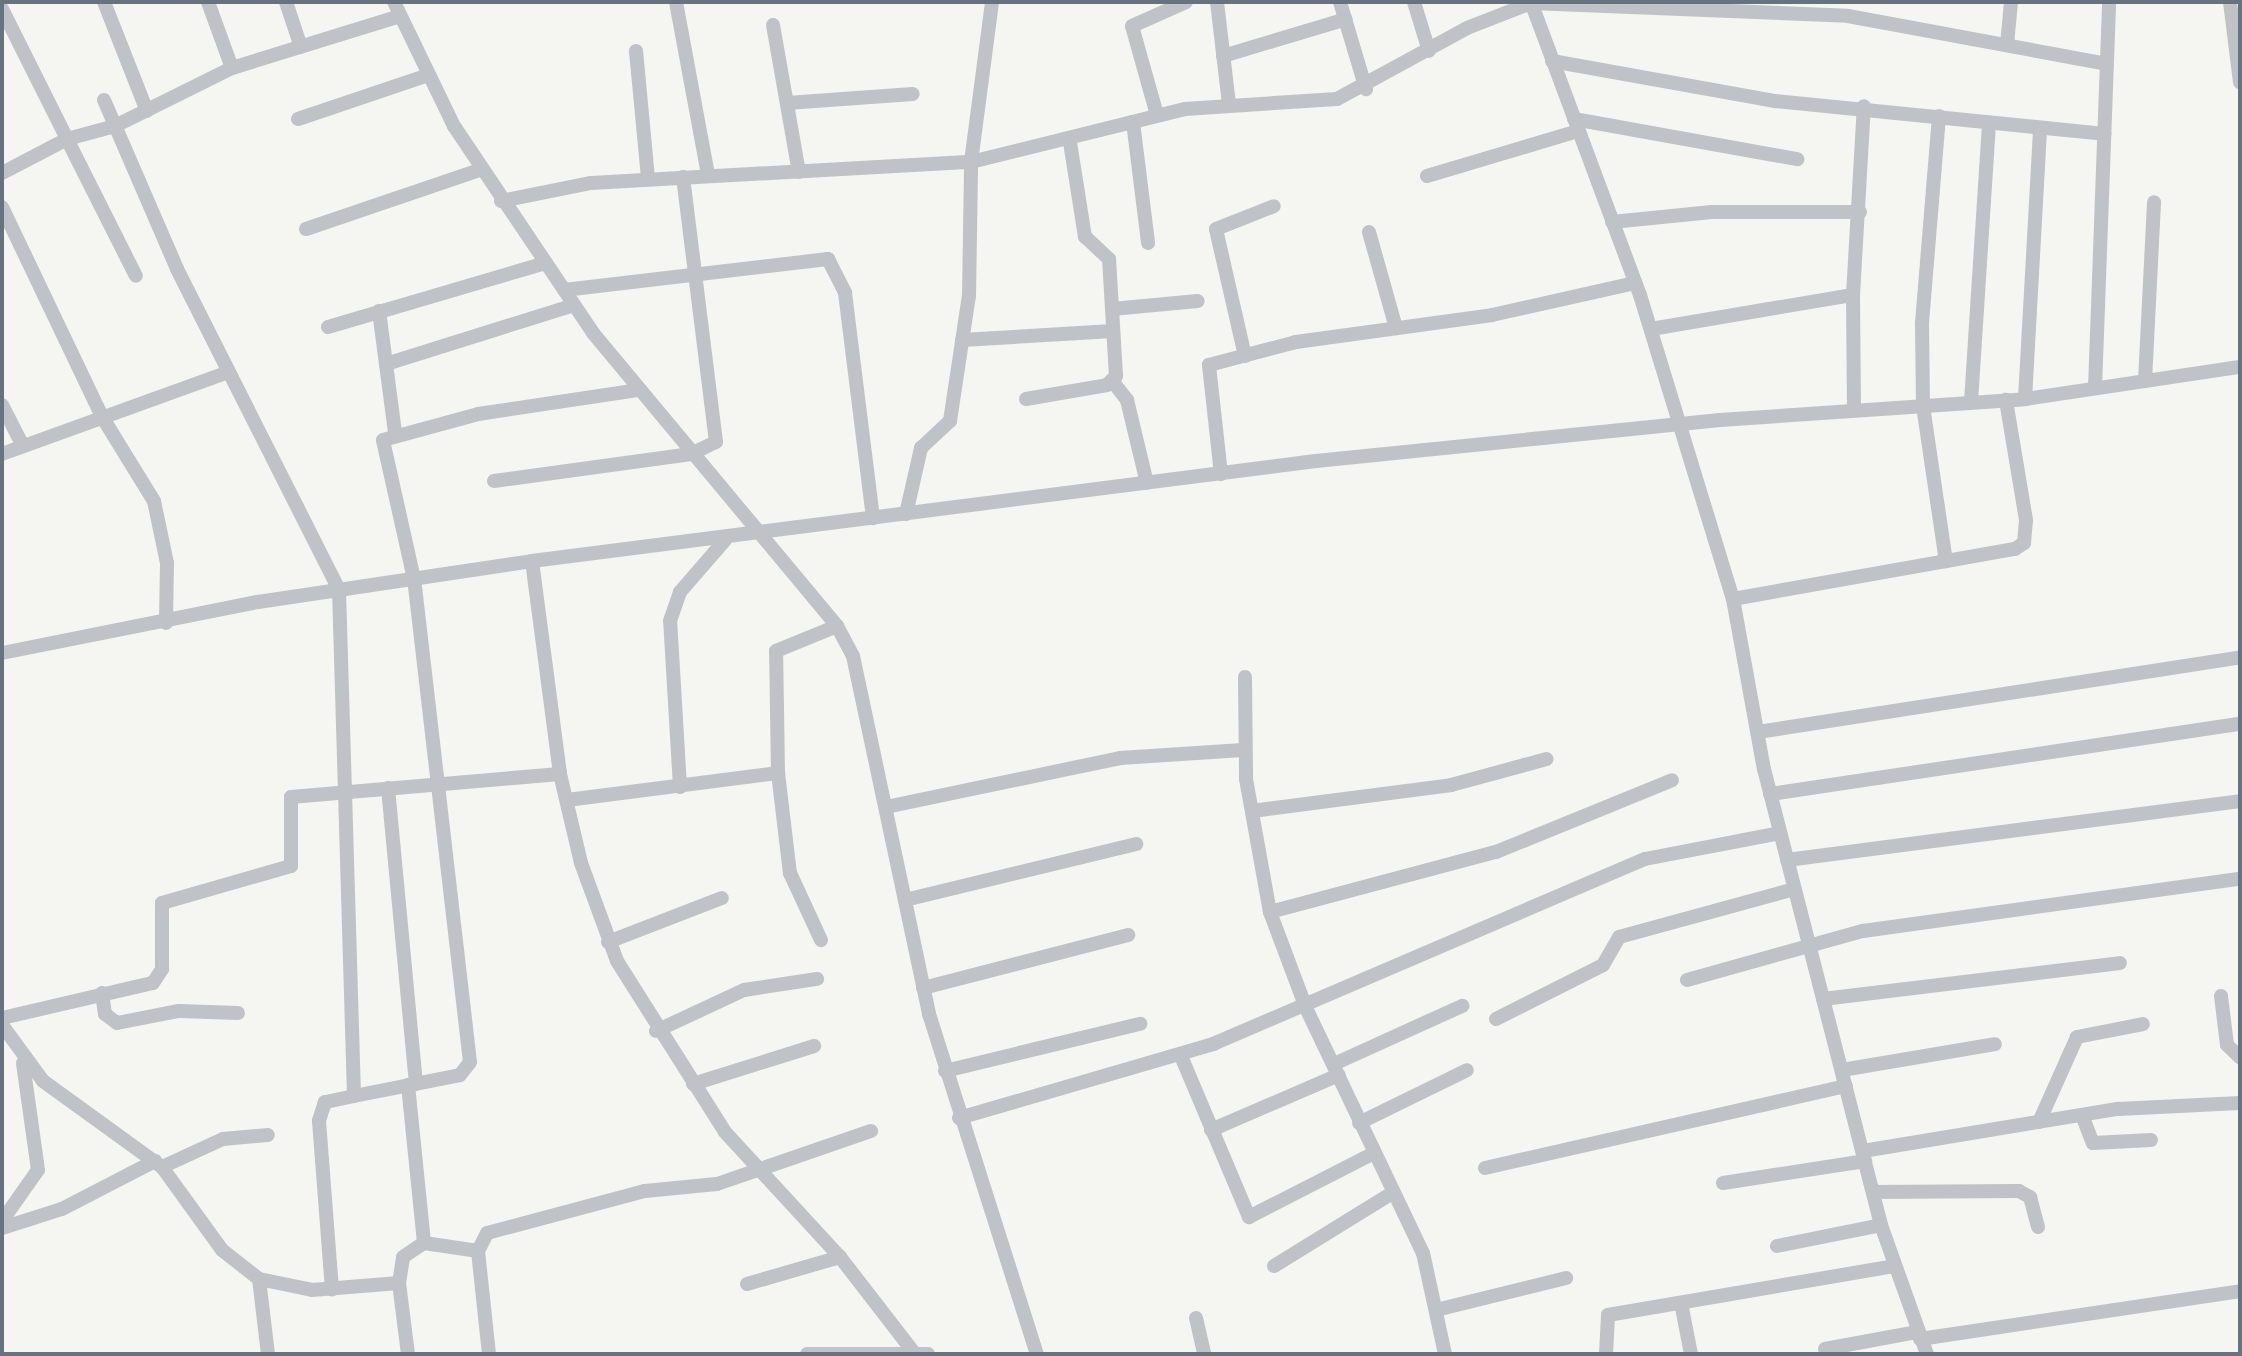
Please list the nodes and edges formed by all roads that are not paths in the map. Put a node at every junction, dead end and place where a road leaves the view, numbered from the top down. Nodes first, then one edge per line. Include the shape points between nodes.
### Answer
1 (104, 2) edge
2 (208, 2) edge
3 (286, 2) edge
4 (676, 2) edge
5 (992, 2) edge
6 (1186, 2) edge
7 (1217, 2) edge
8 (1340, 2) edge
9 (1414, 2) edge
10 (2011, 2) edge
11 (2109, 2) edge
12 (2230, 2) edge
13 (1531, 3) edge
14 (2, 9) edge
15 (397, 9) edge
16 (1346, 19) junction
17 (773, 25) dead end
18 (2007, 45) junction
19 (301, 47) junction
20 (636, 51) dead end
21 (1429, 51) junction
22 (1223, 56) junction
23 (1552, 61) junction
24 (2107, 64) junction
25 (232, 68) junction
26 (429, 75) junction
27 (2240, 82) edge
28 (1366, 89) junction
29 (913, 94) dead end
30 (104, 100) dead end
31 (787, 103) junction
32 (1229, 104) junction
33 (1864, 106) junction
34 (147, 111) junction
35 (1157, 115) junction
36 (1939, 116) junction
37 (298, 119) dead end
38 (1133, 122) junction
39 (1989, 123) junction
40 (1576, 125) junction
41 (115, 126) junction
42 (2040, 131) junction
43 (2104, 134) junction
44 (67, 139) junction
45 (1070, 142) junction
46 (1797, 159) dead end
47 (971, 162) junction
48 (482, 169) junction
49 (799, 172) junction
50 (2, 173) edge
51 (708, 175) junction
52 (1427, 176) dead end
53 (683, 177) junction
54 (648, 179) junction
55 (501, 201) junction
56 (2154, 202) dead end
57 (1274, 206) dead end
58 (2, 207) edge
59 (1860, 212) junction
60 (1612, 222) junction
61 (306, 229) dead end
62 (1369, 232) dead end
63 (1148, 243) dead end
64 (545, 263) junction
65 (690, 273) junction
66 (136, 276) dead end
67 (1635, 283) junction
68 (564, 290) junction
69 (1853, 295) junction
70 (1198, 301) dead end
71 (574, 305) junction
72 (1112, 309) junction
73 (379, 311) junction
74 (328, 327) dead end
75 (1396, 328) junction
76 (1651, 329) junction
77 (1113, 331) junction
78 (962, 340) junction
79 (1245, 356) junction
80 (386, 364) junction
81 (2240, 367) edge
82 (229, 372) junction
83 (2145, 381) junction
84 (1113, 382) junction
85 (2095, 388) junction
86 (639, 390) junction
87 (1026, 399) dead end
88 (2025, 399) junction
89 (2006, 400) junction
90 (1971, 402) junction
91 (2, 405) edge
92 (1923, 406) junction
93 (1854, 410) junction
94 (101, 415) junction
95 (1681, 423) junction
96 (395, 433) junction
97 (23, 446) junction
98 (2, 454) edge
99 (691, 454) junction
100 (1221, 474) junction
101 (494, 481) dead end
102 (1147, 483) junction
103 (906, 514) junction
104 (873, 518) junction
105 (762, 535) junction
106 (725, 540) junction
107 (532, 561) junction
108 (1946, 561) junction
109 (414, 579) junction
110 (339, 590) junction
111 (1733, 599) junction
112 (166, 623) junction
113 (837, 626) junction
114 (2, 653) edge
115 (2240, 657) edge
116 (1245, 677) dead end
117 (2240, 724) edge
118 (1758, 732) junction
119 (1243, 750) junction
120 (1547, 759) dead end
121 (778, 773) junction
122 (560, 774) junction
123 (1672, 780) dead end
124 (438, 784) junction
125 (680, 787) junction
126 (388, 788) junction
127 (345, 792) junction
128 (1770, 794) junction
129 (567, 800) junction
130 (2240, 801) edge
131 (886, 807) junction
132 (1252, 811) junction
133 (1780, 833) junction
134 (1136, 844) dead end
135 (1787, 860) junction
136 (2240, 879) edge
137 (1795, 889) junction
138 (722, 898) dead end
139 (905, 900) junction
140 (1270, 912) junction
141 (1128, 935) dead end
142 (821, 940) dead end
143 (608, 942) junction
144 (1810, 947) junction
145 (2120, 963) dead end
146 (817, 979) dead end
147 (1687, 980) dead end
148 (923, 988) junction
149 (102, 993) junction
150 (2221, 996) dead end
151 (1823, 999) junction
152 (1462, 1006) dead end
153 (1306, 1008) junction
154 (238, 1013) dead end
155 (2, 1018) edge
156 (1496, 1019) dead end
157 (1140, 1024) dead end
158 (2143, 1024) dead end
159 (2, 1025) edge
160 (656, 1031) junction
161 (1995, 1044) dead end
162 (814, 1046) dead end
163 (1181, 1056) junction
164 (2240, 1057) edge
165 (23, 1061) junction
166 (1336, 1070) junction
167 (1467, 1070) dead end
168 (1842, 1070) junction
169 (945, 1071) junction
170 (412, 1084) junction
171 (693, 1084) junction
172 (1846, 1086) junction
173 (354, 1096) junction
174 (2240, 1103) edge
175 (2082, 1115) junction
176 (959, 1118) junction
177 (2039, 1122) junction
178 (1359, 1123) junction
179 (1211, 1130) junction
180 (871, 1131) dead end
181 (268, 1135) dead end
182 (2151, 1140) dead end
183 (1372, 1154) junction
184 (1864, 1156) junction
185 (158, 1164) junction
186 (1485, 1168) dead end
187 (758, 1169) junction
188 (1723, 1183) dead end
189 (1873, 1192) junction
190 (1392, 1193) junction
191 (2, 1221) edge
192 (1881, 1225) junction
193 (2038, 1227) dead end
194 (2, 1228) edge
195 (424, 1243) junction
196 (1777, 1246) dead end
197 (478, 1251) junction
198 (840, 1257) junction
199 (1274, 1266) dead end
200 (1894, 1266) junction
201 (1566, 1278) dead end
202 (259, 1279) junction
203 (399, 1283) junction
204 (747, 1284) dead end
205 (332, 1290) junction
206 (2240, 1291) edge
207 (1681, 1303) junction
208 (1436, 1310) junction
209 (1196, 1318) dead end
210 (1919, 1335) junction
211 (1825, 1349) dead end
212 (268, 1354) edge
213 (408, 1354) edge
214 (489, 1354) edge
215 (807, 1354) edge
216 (915, 1354) edge
217 (928, 1354) edge
218 (1037, 1354) edge
219 (1204, 1354) edge
220 (1445, 1354) edge
221 (1606, 1354) edge
222 (1691, 1354) edge
223 (1927, 1354) edge

1 - 34 street
2 - 25 street
3 - 19 street
4 - 51 street
5 - 47 street
6 - 35 street via 1132,26
7 - 22 street
8 - 16 street
9 - 21 street
10 - 18 street
11 - 24 street
12 - 27 street
13 - 18 street via 1848,16
13 - 21 street
13 - 23 street
14 - 44 street
15 - 19 street
15 - 26 street
16 - 22 street
16 - 28 street
17 - 31 street
18 - 24 street
19 - 25 street
20 - 54 street
21 - 28 street
22 - 32 street
23 - 33 street via 1775,101
23 - 40 street
24 - 43 street
25 - 34 street
26 - 37 street
26 - 48 street
28 - 32 street via 1314,102
29 - 31 street
30 - 41 street
31 - 49 street
32 - 35 street
33 - 36 street
33 - 59 street
34 - 41 street
35 - 38 street
36 - 39 street
36 - 92 street via 1922,324
38 - 45 street
38 - 63 street
39 - 42 street
39 - 90 street
40 - 46 street
40 - 52 street
40 - 60 street
41 - 44 street
41 - 82 street
42 - 43 street
42 - 88 street
43 - 85 street
44 - 50 street
44 - 66 street
45 - 47 street
45 - 72 street via 1085,237 1109,259
47 - 49 street
47 - 78 street
48 - 55 street
48 - 61 street
49 - 51 street
51 - 53 street
53 - 54 street
53 - 65 street
54 - 55 street
55 - 64 street
56 - 83 street
57 - 79 street via 1216,229
58 - 94 street
59 - 60 street via 1712,212
59 - 69 street
60 - 67 street
62 - 75 street
64 - 68 street
64 - 73 street
65 - 68 street
65 - 99 street via 719,436
65 - 104 street via 821,259 835,266 845,293
67 - 75 street
67 - 76 street
68 - 71 street
69 - 76 street
69 - 93 street
70 - 72 street
71 - 80 street
71 - 86 street
72 - 77 street
73 - 74 street
73 - 80 street
75 - 79 street
76 - 95 street
77 - 78 street
77 - 84 street
78 - 103 street via 950,421 921,448
79 - 100 street via 1204,372
80 - 96 street
81 - 83 street
82 - 94 street
82 - 110 street
83 - 85 street
84 - 87 street
84 - 102 street via 1127,400
85 - 88 street
86 - 96 street
86 - 99 street
88 - 89 street
89 - 90 street
89 - 108 street via 2024,543
90 - 92 street
91 - 97 street
92 - 93 street
92 - 108 street
93 - 95 street
94 - 97 street
94 - 112 street via 154,501 167,563
95 - 100 street
95 - 111 street
96 - 109 street via 383,440 382,458
97 - 98 street
99 - 101 street
99 - 105 street
100 - 102 street
102 - 103 street
103 - 104 street
104 - 105 street
105 - 106 street
105 - 113 street
106 - 107 street
106 - 125 street via 680,592 670,621
107 - 109 street
107 - 122 street
108 - 111 street
109 - 110 street
109 - 124 street
110 - 112 street
110 - 127 street
111 - 118 street
112 - 114 street
113 - 121 street via 776,651
113 - 131 street via 853,656
115 - 118 street
116 - 119 street
117 - 128 street
118 - 128 street
119 - 131 street via 1120,758
119 - 132 street
120 - 132 street via 1451,785
121 - 125 street
121 - 142 street via 790,873
122 - 124 street
122 - 129 street
123 - 140 street via 1496,852
124 - 126 street
124 - 170 street via 470,1062 460,1075
125 - 129 street
126 - 127 street
126 - 170 street
127 - 149 street via 287,800 291,866 162,903 159,978
127 - 173 street
128 - 133 street
129 - 143 street
130 - 135 street
131 - 139 street
132 - 140 street
133 - 135 street
133 - 153 street via 1645,859 1353,980
134 - 139 street
135 - 137 street
136 - 144 street via 1981,911
137 - 144 street
137 - 156 street via 1619,937 1592,972
138 - 143 street
139 - 148 street
140 - 153 street
141 - 148 street
143 - 160 street
144 - 147 street
144 - 151 street
145 - 151 street
146 - 160 street via 744,990
148 - 169 street
149 - 154 street via 105,1014 117,1023 179,1011
149 - 155 street
150 - 164 street via 2227,1045
151 - 168 street
152 - 166 street
153 - 163 street
153 - 166 street
157 - 169 street
158 - 177 street via 2077,1037
159 - 165 street
160 - 171 street
161 - 168 street
162 - 171 street
163 - 176 street
163 - 179 street
165 - 185 street
165 - 191 street via 38,1170
166 - 178 street
166 - 179 street
167 - 178 street
168 - 172 street
169 - 176 street
170 - 173 street
170 - 195 street
171 - 187 street
172 - 184 street
172 - 186 street
173 - 205 street via 325,1102 319,1121
174 - 175 street
175 - 177 street
175 - 182 street via 2093,1143
176 - 218 street
177 - 184 street
178 - 183 street
179 - 183 street via 1253,1219
180 - 187 street
181 - 185 street via 223,1139
183 - 190 street
184 - 188 street
184 - 189 street
185 - 194 street via 62,1209
185 - 202 street via 222,1250
187 - 197 street via 717,1184 645,1191 487,1233
187 - 198 street
189 - 192 street
189 - 193 street via 2019,1191 2030,1197
190 - 199 street
190 - 208 street via 1423,1253
192 - 196 street
192 - 200 street
195 - 197 street
195 - 203 street via 403,1257
197 - 214 street
198 - 204 street
198 - 216 street
200 - 207 street
200 - 210 street
201 - 208 street
202 - 205 street
202 - 212 street
203 - 205 street
203 - 213 street
206 - 210 street
207 - 221 street via 1608,1315
207 - 222 street
208 - 220 street
209 - 219 street
210 - 211 street
210 - 223 street
215 - 216 street
216 - 217 street

